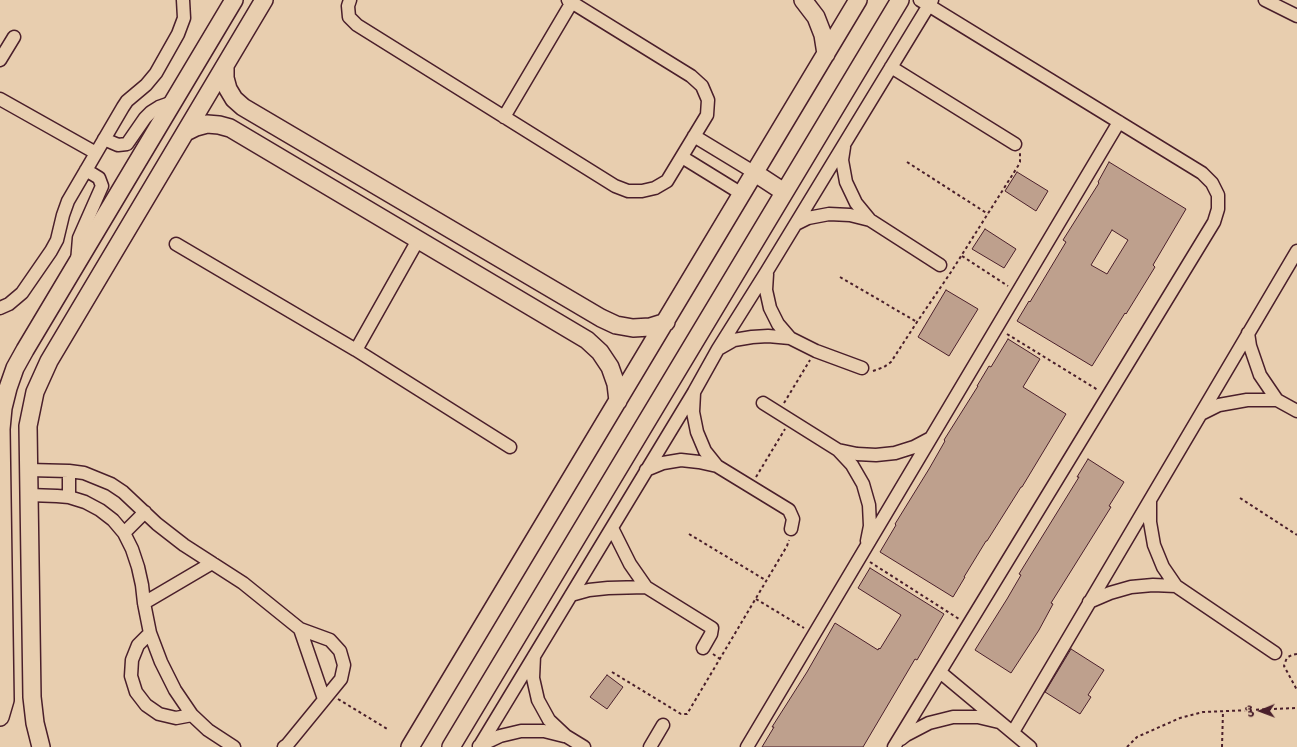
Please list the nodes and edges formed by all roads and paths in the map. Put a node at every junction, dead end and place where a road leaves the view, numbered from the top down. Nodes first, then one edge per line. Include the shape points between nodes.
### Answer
1 (183, 0) edge
2 (264, 0) edge
3 (350, 0) edge
4 (803, 0) edge
5 (858, 0) edge
6 (900, 0) edge
7 (1265, 0) edge
8 (570, 1) edge
9 (231, 2) edge
10 (927, 2) edge
11 (1297, 16) edge
12 (14, 37) dead end
13 (826, 54) junction
14 (0, 60) edge
15 (225, 67) junction
16 (891, 67) junction
17 (0, 99) edge
18 (173, 102) junction
19 (504, 117) junction
20 (1119, 122) junction
21 (186, 132) junction
22 (694, 136) junction
23 (104, 139) junction
24 (845, 144) junction
25 (1015, 144) dead end
26 (96, 153) junction
27 (682, 157) junction
28 (907, 162) dead end
29 (86, 170) junction
30 (755, 173) junction
31 (784, 192) junction
32 (742, 194) junction
33 (988, 214) dead end
34 (870, 220) junction
35 (795, 225) junction
36 (418, 240) junction
37 (176, 244) dead end
38 (1297, 251) edge
39 (962, 256) dead end
40 (77, 263) junction
41 (940, 265) dead end
42 (767, 271) junction
43 (840, 278) dead end
44 (1018, 292) junction
45 (0, 308) edge
46 (666, 322) junction
47 (917, 322) dead end
48 (997, 328) junction
49 (1248, 333) junction
50 (790, 338) junction
51 (718, 349) junction
52 (356, 350) junction
53 (816, 351) junction
54 (862, 368) dead end
55 (694, 392) junction
56 (1108, 396) junction
57 (1277, 400) junction
58 (618, 401) junction
59 (763, 403) dead end
60 (1297, 411) edge
61 (778, 412) junction
62 (1201, 414) junction
63 (791, 420) junction
64 (931, 438) junction
65 (510, 447) dead end
66 (838, 450) junction
67 (717, 466) junction
68 (29, 470) junction
69 (69, 470) junction
70 (646, 470) junction
71 (750, 486) junction
72 (29, 495) junction
73 (69, 497) junction
74 (1240, 498) dead end
75 (1150, 499) junction
76 (145, 512) junction
77 (612, 528) junction
78 (791, 529) dead end
79 (124, 533) junction
80 (689, 534) dead end
81 (1297, 535) edge
82 (863, 551) junction
83 (212, 563) junction
84 (767, 581) dead end
85 (1176, 586) junction
86 (646, 587) junction
87 (571, 595) junction
88 (756, 599) dead end
89 (1089, 602) junction
90 (144, 603) junction
91 (968, 625) junction
92 (300, 629) junction
93 (150, 633) junction
94 (814, 634) junction
95 (703, 648) dead end
96 (1275, 653) dead end
97 (1297, 654) edge
98 (535, 655) junction
99 (940, 672) junction
100 (1297, 690) edge
101 (327, 696) junction
102 (1297, 708) edge
103 (1223, 711) junction
104 (192, 715) junction
105 (0, 717) edge
106 (1002, 723) junction
107 (663, 725) dead end
108 (390, 730) dead end
109 (1013, 732) junction
110 (566, 736) junction
111 (895, 745) edge
112 (479, 746) edge
113 (41, 747) edge
114 (234, 747) edge
115 (284, 747) edge
116 (410, 747) edge
117 (451, 747) edge
118 (584, 747) edge
119 (650, 747) edge
120 (747, 747) edge
121 (1030, 747) edge
122 (1127, 747) edge
123 (1222, 747) edge

1 - 23 street via 181,26 156,74 127,101
2 - 15 street
3 - 19 street via 349,17 357,25
4 - 13 street via 816,17 824,35
5 - 13 street
6 - 31 street
7 - 11 street
8 - 19 street
8 - 22 street via 691,76 702,86 708,100 707,115
9 - 18 street
10 - 16 street
10 - 20 street
12 - 14 street
13 - 30 street
15 - 21 street
15 - 46 street via 228,89 243,107 601,318 616,325 633,328 650,327
16 - 24 street
16 - 25 street
17 - 26 street
18 - 23 street via 159,107 144,118 127,144 118,145
18 - 40 street
19 - 27 street via 615,186 628,191 655,188 667,181
20 - 44 street
20 - 56 street via 1202,173 1212,183 1218,195 1218,209 1214,222
21 - 36 street via 207,124 230,128
21 - 68 street via 41,376 28,426
22 - 27 street
22 - 30 street
23 - 26 street
24 - 34 street via 842,160 846,182 856,203
24 - 35 street
26 - 29 street
27 - 32 street
28 - 33 path
29 - 40 street via 99,178 102,186 79,238
29 - 45 street via 65,208 57,240 51,251 22,293
30 - 31 street
30 - 32 street
31 - 117 street
32 - 46 street
34 - 35 street via 850,215 829,214 808,218
34 - 41 street
35 - 42 street
36 - 52 street
36 - 58 street via 587,340 600,352 610,367
37 - 52 street
38 - 49 street
39 - 44 path
40 - 105 street via 15,368 3,408 1,428 5,700
42 - 50 street via 766,290 770,308 778,324
42 - 51 street
43 - 47 path
44 - 48 street
46 - 58 street
48 - 56 path
48 - 64 street
49 - 57 street via 1260,375
49 - 62 street
50 - 51 street via 752,337 734,340
50 - 53 street
51 - 55 street
52 - 65 street
53 - 54 street
53 - 61 path
55 - 67 street via 693,412 698,432 705,451
55 - 70 street
56 - 91 street
57 - 60 street
57 - 62 street via 1247,400 1219,405
58 - 116 street
59 - 61 street
61 - 63 street
62 - 75 street
63 - 66 street
63 - 71 path
64 - 66 street via 895,453 876,455
64 - 82 street
66 - 82 street via 863,484 869,505 870,526
67 - 70 street via 681,460 663,463
67 - 71 street
68 - 69 street
68 - 72 street
69 - 73 street
69 - 76 street via 111,484
70 - 77 street
71 - 78 street via 789,510 793,518
72 - 73 street
72 - 113 street via 32,697
73 - 79 street via 100,510
74 - 81 path
75 - 85 street via 1154,545 1163,567
75 - 89 street
76 - 79 street
76 - 83 street via 174,538
77 - 86 street via 630,564
77 - 87 street
79 - 90 street via 138,567
80 - 84 path
82 - 91 path
82 - 94 street
83 - 90 street
83 - 92 street via 243,583
85 - 89 street via 1131,587
85 - 96 street
86 - 87 street via 589,590
86 - 95 street via 712,628 712,634
87 - 98 street
88 - 94 path
89 - 109 street
90 - 93 street
91 - 99 street
92 - 101 street
92 - 101 street via 330,640 340,651 344,665 341,679
93 - 104 street via 160,662
93 - 104 street via 138,645 132,660 131,676 136,692 146,705 160,714 176,718
94 - 120 street
97 - 100 path via 1288,657 1284,666
98 - 110 street via 533,678 538,700 549,720
98 - 112 street
99 - 106 street
99 - 111 street
101 - 108 path
101 - 115 street
102 - 103 path
103 - 122 path via 1203,712 1180,718 1137,737
103 - 123 path
104 - 114 street via 208,730
106 - 109 street
106 - 111 street via 978,717 953,717 928,724 906,735
107 - 119 street
109 - 121 street
110 - 112 street via 544,731 522,731 500,736
110 - 118 street

